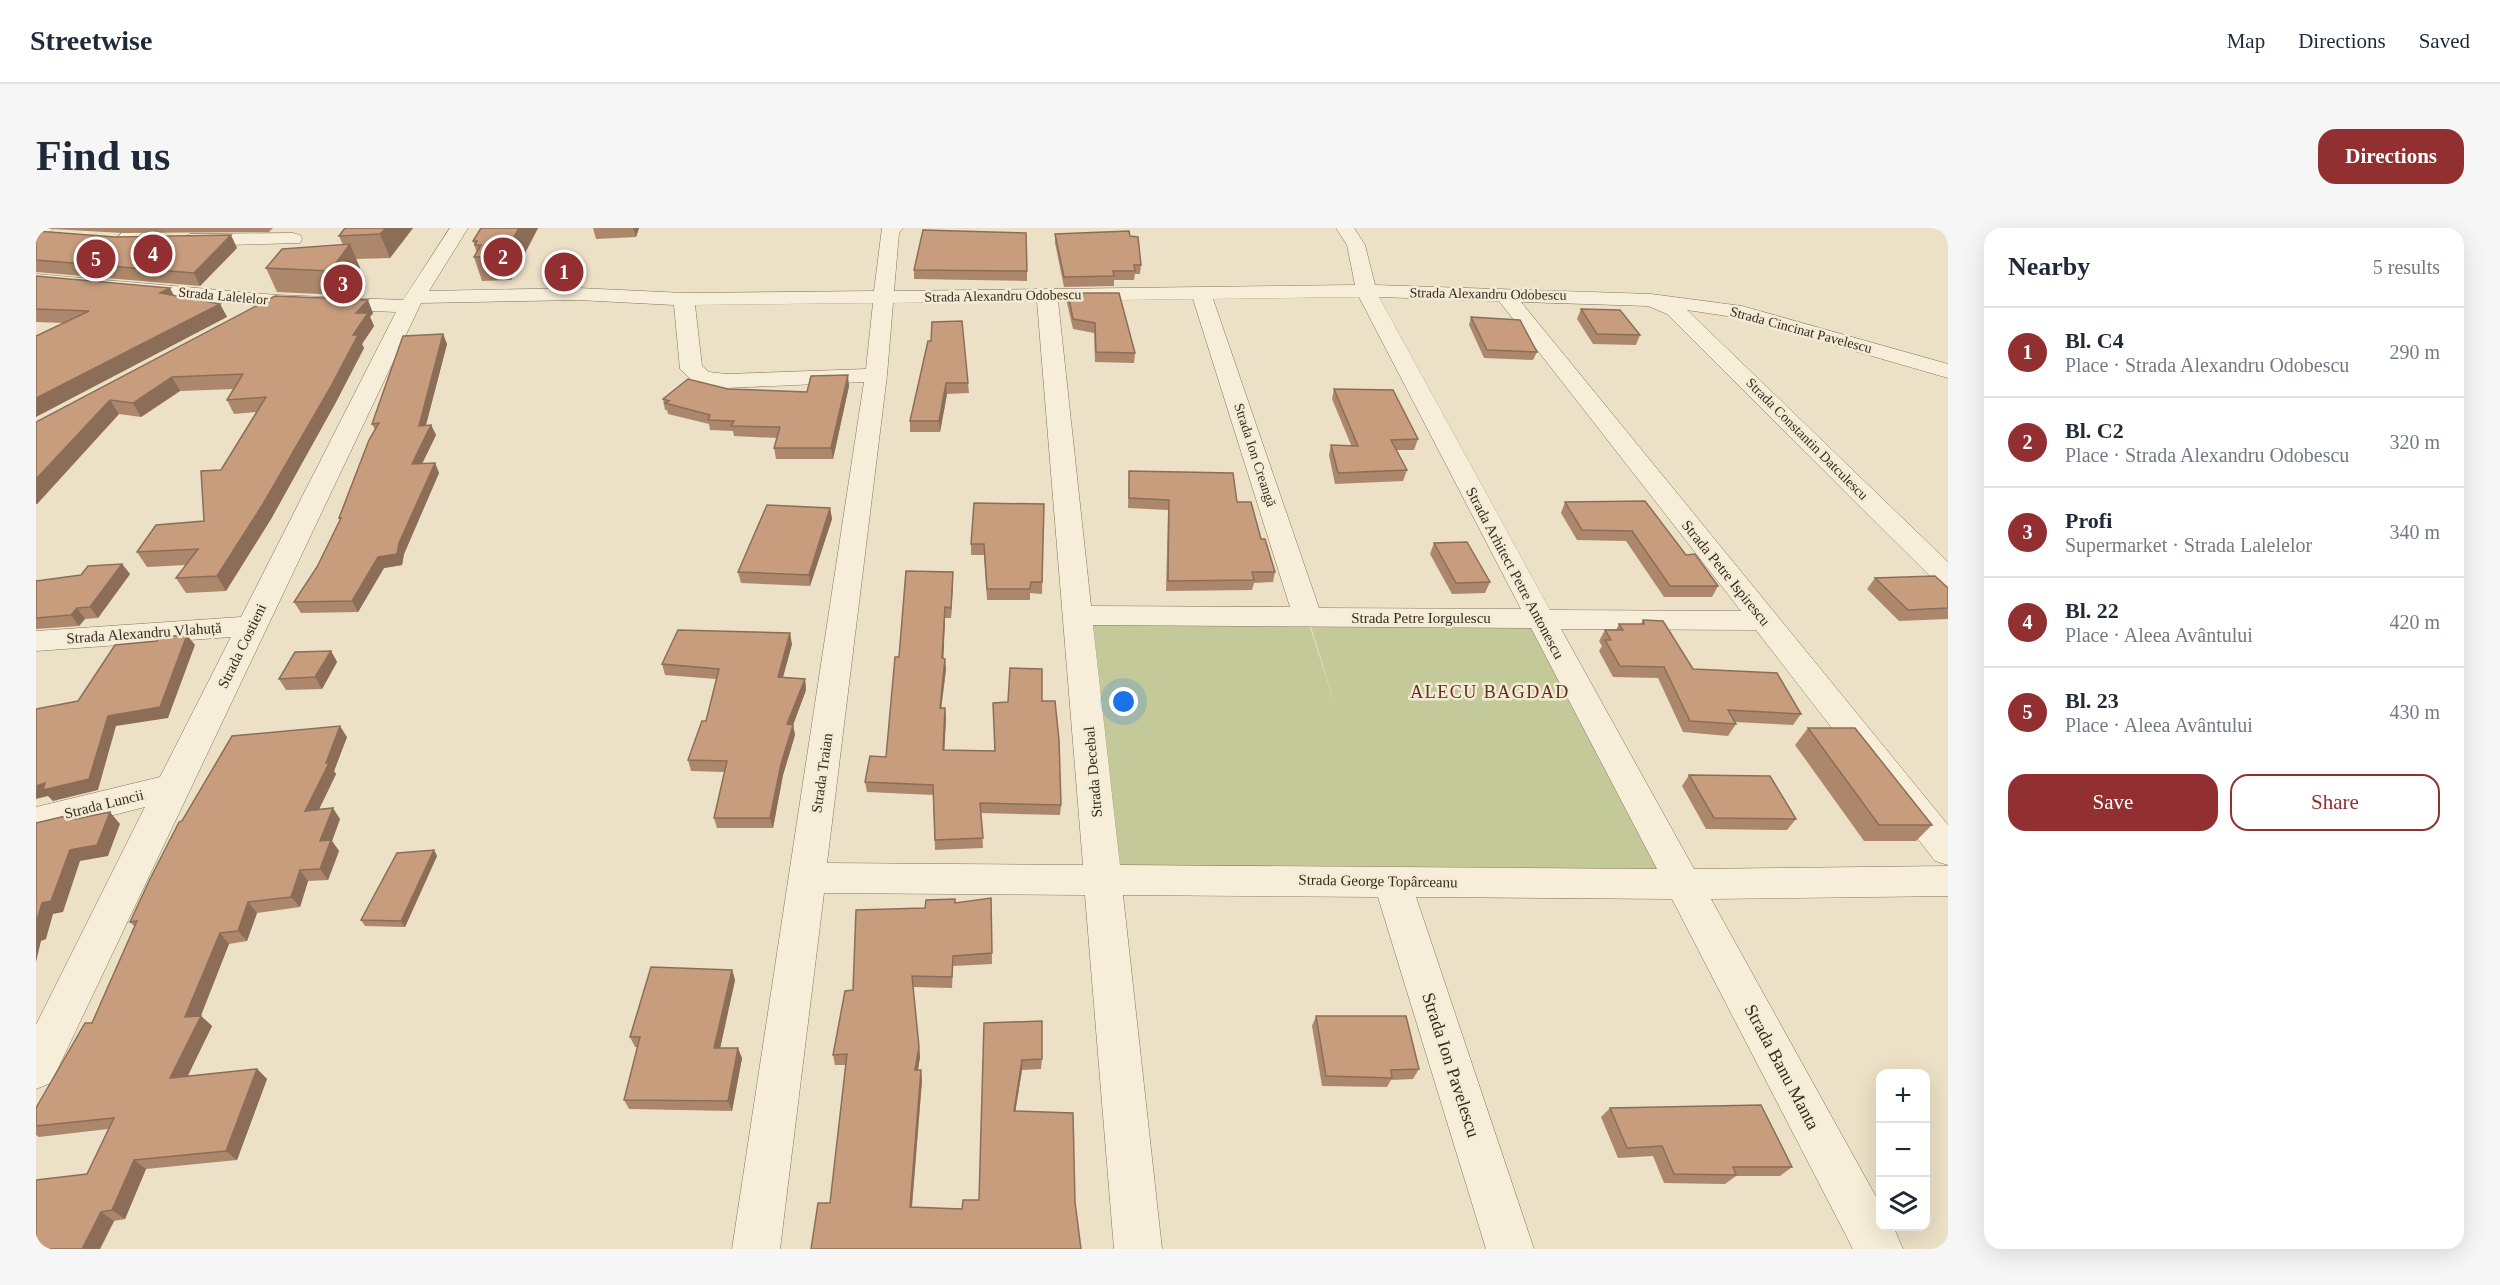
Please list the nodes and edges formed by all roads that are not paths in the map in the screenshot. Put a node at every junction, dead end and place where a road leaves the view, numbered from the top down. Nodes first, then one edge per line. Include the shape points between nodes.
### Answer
1 (138, 228) edge
2 (459, 228) edge
3 (894, 228) edge
4 (1345, 228) edge
5 (51, 232) edge
6 (297, 233) edge
7 (36, 235) edge
8 (100, 239) edge
9 (122, 241) junction
10 (279, 256) edge
11 (36, 280) edge
12 (259, 282) dead end
13 (1366, 291) junction
14 (1202, 294) junction
15 (1047, 295) junction
16 (1505, 295) junction
17 (884, 297) junction
18 (684, 299) junction
19 (412, 302) junction
20 (1657, 302) junction
21 (246, 308) junction
22 (1948, 371) edge
23 (876, 375) junction
24 (1948, 578) edge
25 (1078, 615) junction
26 (1308, 617) junction
27 (1538, 619) junction
28 (1764, 621) junction
29 (252, 626) junction
30 (36, 641) edge
31 (172, 787) junction
32 (36, 821) edge
33 (1948, 851) edge
34 (808, 878) junction
35 (1102, 879) junction
36 (1392, 881) junction
37 (1948, 881) edge
38 (1685, 884) junction
39 (36, 1069) edge
40 (756, 1249) edge
41 (1138, 1249) edge
42 (1510, 1249) edge
43 (1879, 1249) edge

1 - 9 street
2 - 19 street, Strada Costieni
3 - 17 street, Strada Traian via 890,230
4 - 13 street, Strada Arhitect Petre Antonescu via 1356,245
5 - 7 street
6 - 9 street
6 - 10 street
8 - 9 street
11 - 21 street, Strada Lalelelor
12 - 21 street
13 - 14 street, Strada Alexandru Odobescu
13 - 16 street, Strada Alexandru Odobescu
13 - 27 street, Strada Arhitect Petre Antonescu
14 - 15 street, Strada Alexandru Odobescu
14 - 26 street, Strada Ion Creangă
15 - 17 street, Strada Alexandru Odobescu
15 - 25 street, Strada Decebal
16 - 20 street, Strada Alexandru Odobescu
16 - 28 street, Strada Petre Ispirescu
17 - 18 street, Strada Alexandru Odobescu
17 - 23 street, Strada Traian
18 - 19 street, Strada Alexandru Odobescu via 578,294
18 - 23 street via 691,369 703,378 736,381
19 - 21 street, Strada Lalelelor via 277,301
19 - 29 street, Strada Costieni
20 - 22 street, Strada Cincinat Pavelescu via 1752,315
20 - 24 street, Strada Constantin Datculescu via 1674,310 1696,330
23 - 34 street, Strada Traian
25 - 26 street, Strada Petre Iorgulescu
25 - 35 street, Strada Decebal
26 - 27 street, Strada Petre Iorgulescu
27 - 28 street, Strada Petre Iorgulescu
27 - 38 street, Strada Arhitect Petre Antonescu
28 - 33 street, Strada Petre Ispirescu
29 - 30 street, Strada Alexandru Vlahuță
29 - 31 street, Strada Costieni
31 - 32 street, Strada Luncii
31 - 39 street, Strada Costieni
34 - 35 street, Strada George Topârceanu
34 - 40 street, Strada Traian
35 - 36 street, Strada George Topârceanu
35 - 41 street, Strada Decebal
36 - 38 street, Strada George Topârceanu
36 - 42 street, Strada Ion Pavelescu
37 - 38 street, Strada George Topârceanu
38 - 43 street, Strada Banu Manta

